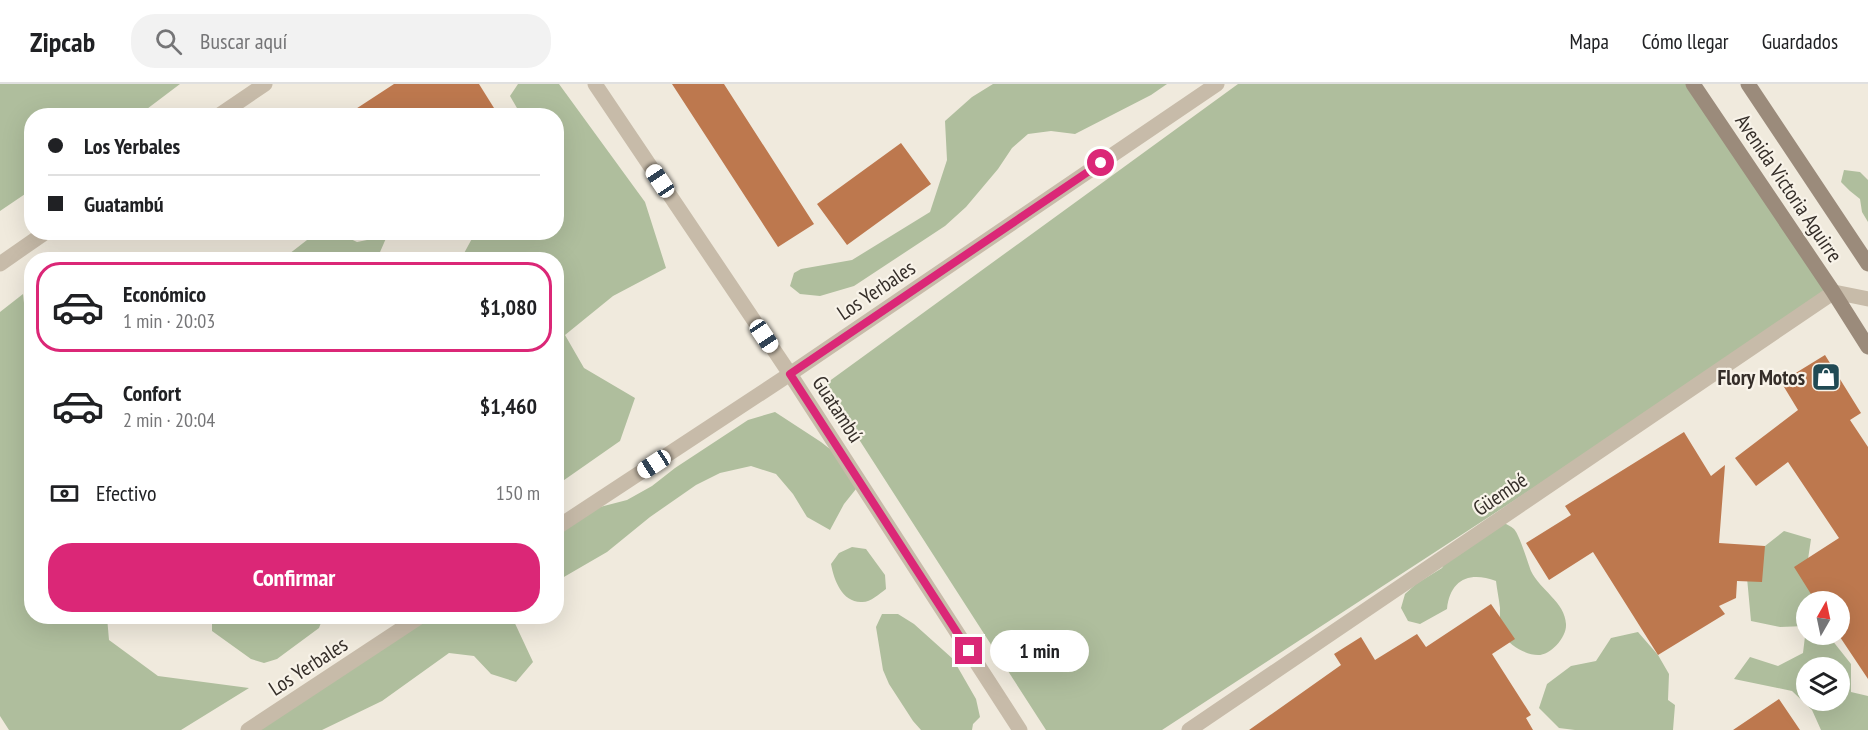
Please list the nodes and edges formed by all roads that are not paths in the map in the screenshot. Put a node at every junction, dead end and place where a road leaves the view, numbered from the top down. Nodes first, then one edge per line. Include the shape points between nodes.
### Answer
1 (264, 84) edge
2 (595, 84) edge
3 (1217, 84) edge
4 (1694, 84) edge
5 (1748, 84) edge
6 (230, 108) edge
7 (34, 240) edge
8 (0, 264) edge
9 (1868, 264) edge
10 (1834, 292) junction
11 (1868, 299) edge
12 (1868, 347) edge
13 (790, 374) junction
14 (564, 523) edge
15 (409, 624) edge
16 (248, 730) edge
17 (1020, 730) edge
18 (1189, 730) edge

1 - 6 street
2 - 13 street, Guatambú
3 - 13 street, Los Yerbales
4 - 10 main road, Avenida Victoria Aguirre
5 - 9 main road, Avenida Victoria Aguirre
7 - 8 street
10 - 11 street
10 - 12 main road, Avenida Victoria Aguirre
10 - 18 street, Güembé
13 - 14 street, Los Yerbales
13 - 17 street, Guatambú
15 - 16 street, Los Yerbales

